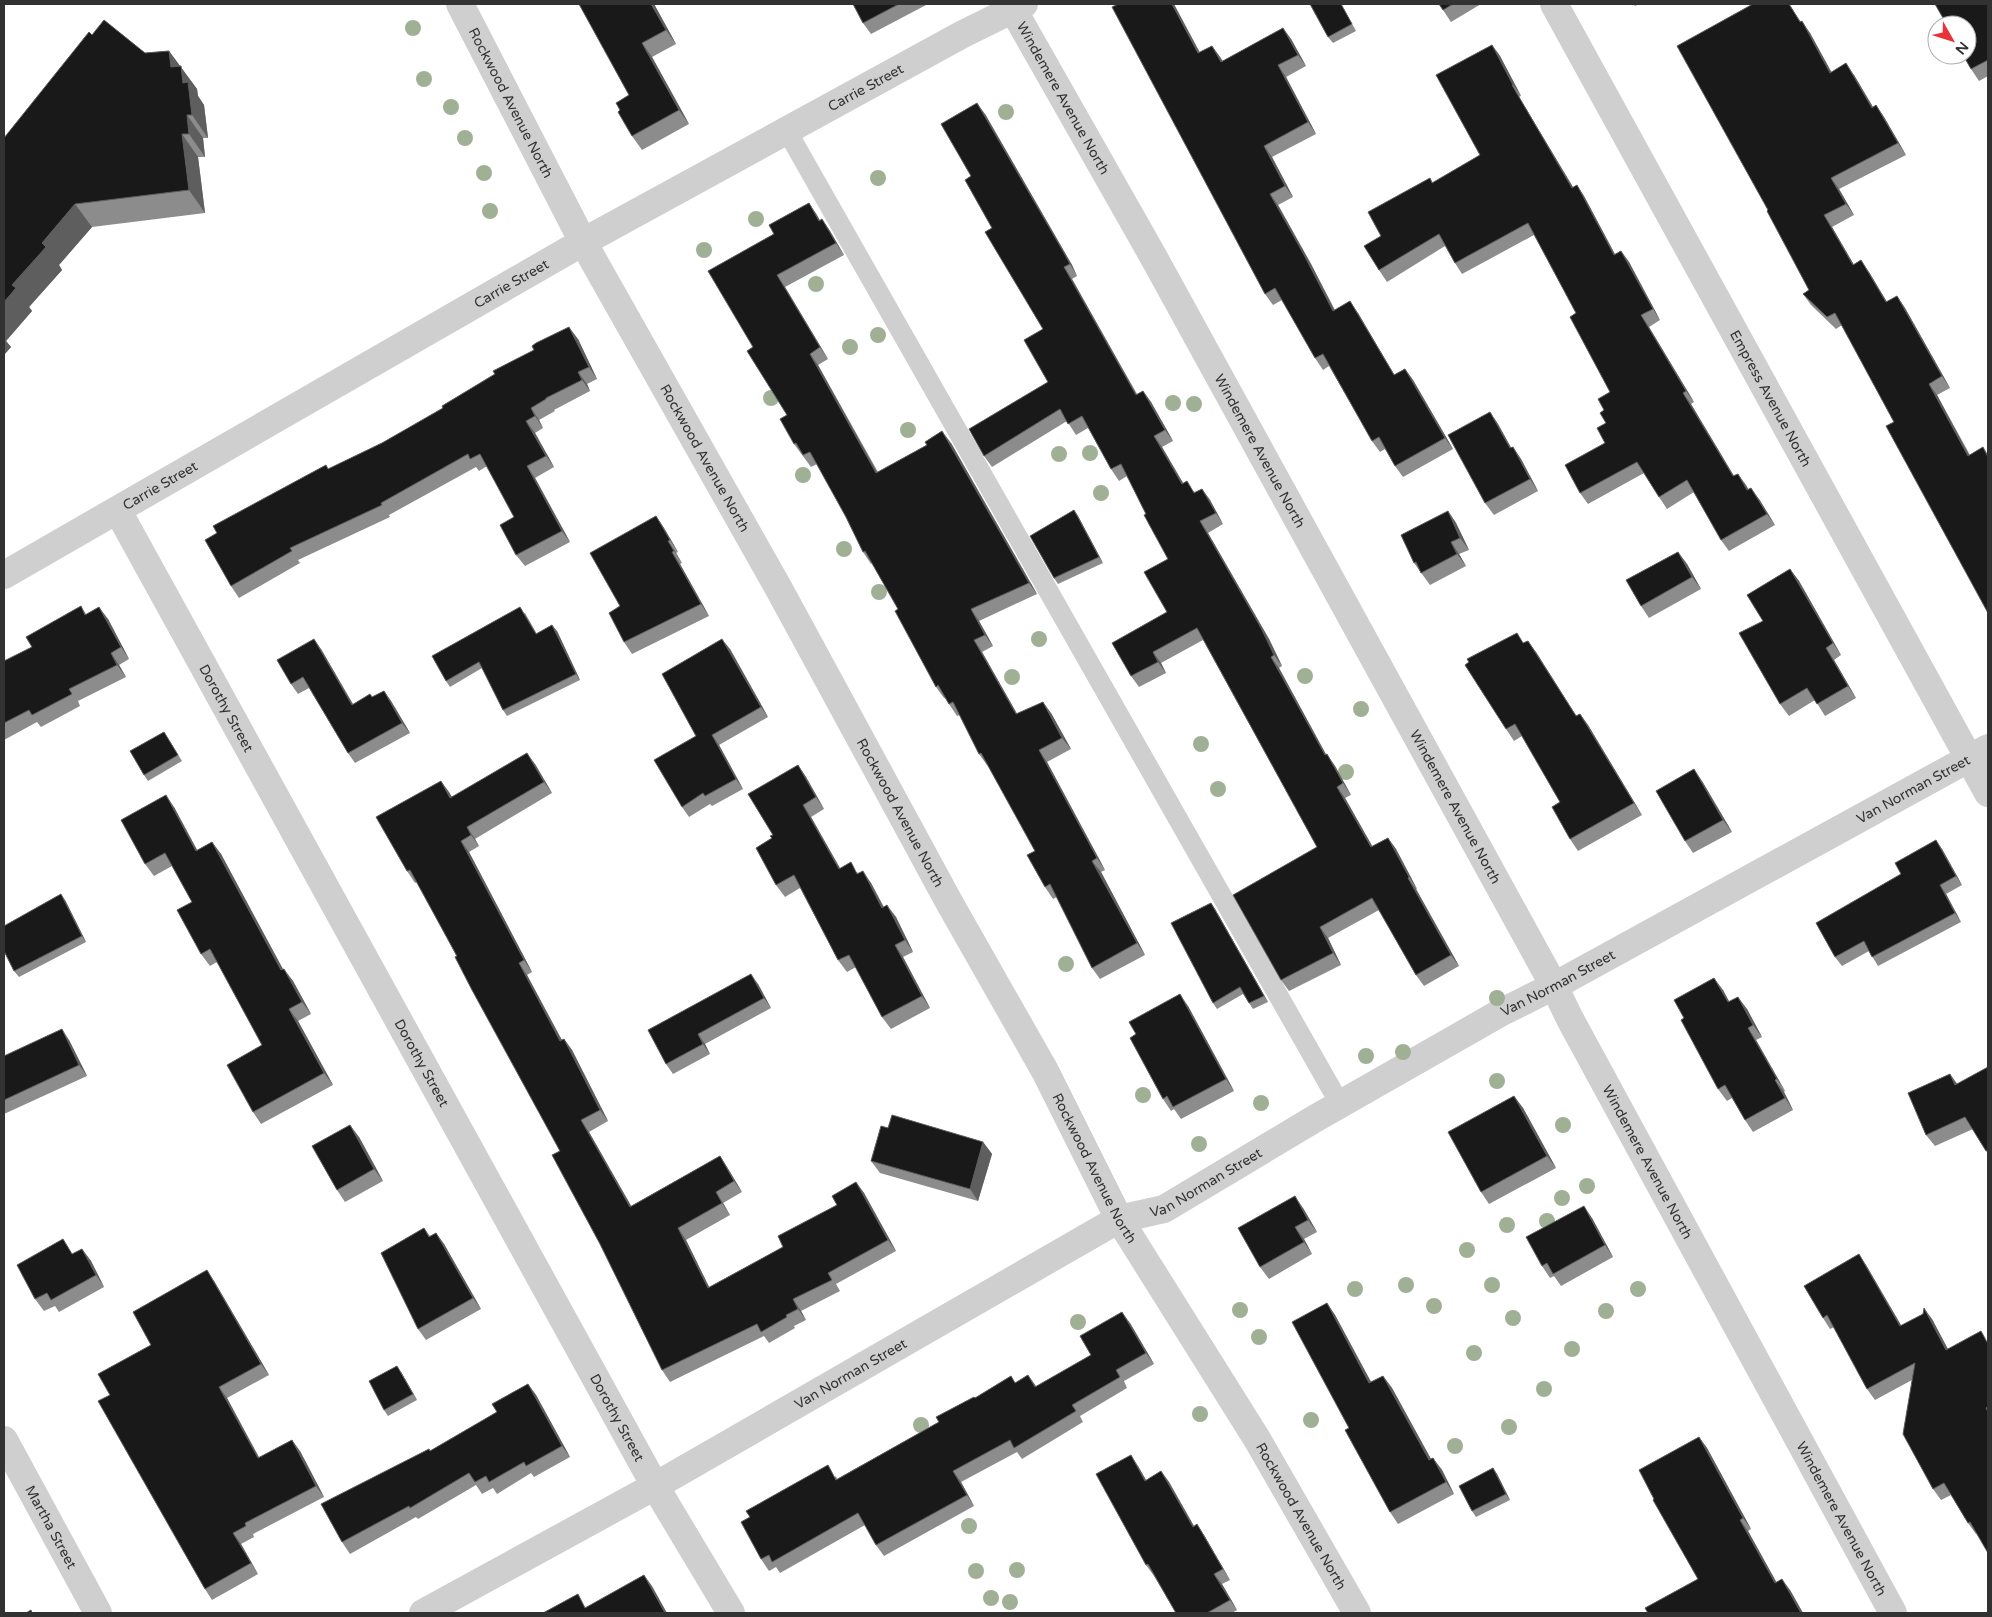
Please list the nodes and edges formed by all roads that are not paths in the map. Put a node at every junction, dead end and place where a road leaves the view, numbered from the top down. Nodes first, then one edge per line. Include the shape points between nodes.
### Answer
1 (460, 4) edge
2 (1554, 4) edge
3 (1016, 6) edge
4 (787, 132) junction
5 (583, 242) junction
6 (118, 510) junction
7 (4, 575) edge
8 (1979, 753) edge
9 (1988, 793) edge
10 (1554, 986) junction
11 (1340, 1104) junction
12 (1119, 1219) junction
13 (4, 1440) edge
14 (655, 1486) junction
15 (98, 1613) edge
16 (423, 1613) edge
17 (731, 1613) edge
18 (1357, 1613) edge
19 (1893, 1613) edge

1 - 5 street, Rockwood Avenue North
2 - 8 street, Empress Avenue North
3 - 4 street, Carrie Street
3 - 10 street, Windemere Avenue North
4 - 5 street, Carrie Street
4 - 11 lane
5 - 6 street, Carrie Street
5 - 12 street, Rockwood Avenue North via 1045,1071
6 - 7 street, Carrie Street
6 - 14 street, Dorothy Street
8 - 9 street, Empress Avenue North
8 - 10 street, Van Norman Street
10 - 11 street, Van Norman Street
10 - 19 street, Windemere Avenue North
11 - 12 street, Van Norman Street via 1164,1209
12 - 14 street, Van Norman Street
12 - 18 street, Rockwood Avenue North via 1258,1439
13 - 15 street, Martha Street
14 - 16 street, Van Norman Street
14 - 17 street, Dorothy Street

